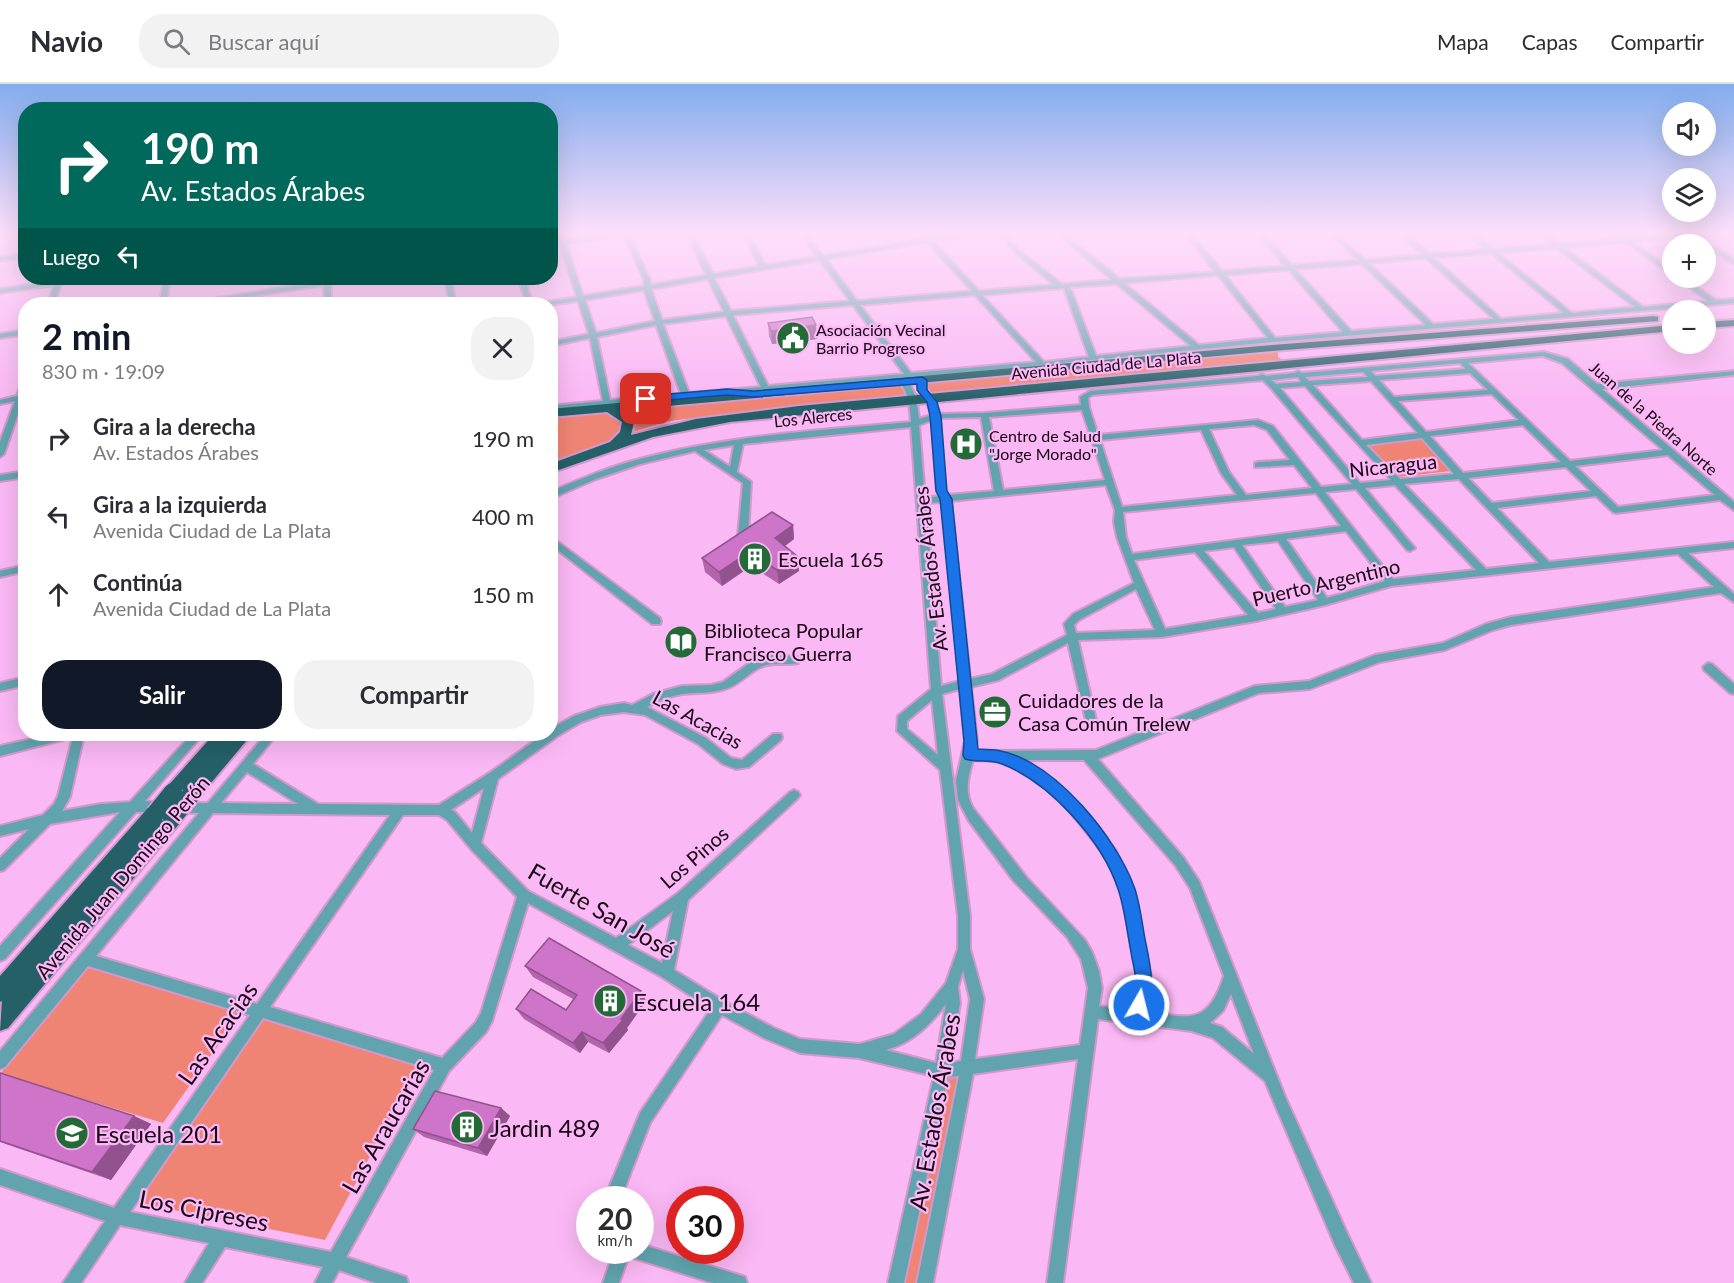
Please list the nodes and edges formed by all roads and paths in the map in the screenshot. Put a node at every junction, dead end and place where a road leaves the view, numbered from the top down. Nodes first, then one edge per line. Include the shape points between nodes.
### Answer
1 (278, 289) edge
2 (578, 289) edge
3 (632, 289) edge
4 (649, 289) edge
5 (718, 289) edge
6 (845, 289) edge
7 (973, 289) edge
8 (1014, 289) edge
9 (1065, 289) edge
10 (1130, 289) edge
11 (1233, 289) edge
12 (1311, 289) edge
13 (1392, 289) edge
14 (1465, 289) edge
15 (1540, 289) edge
16 (1615, 289) edge
17 (1695, 289) edge
18 (976, 292) junction
19 (233, 297) edge
20 (581, 298) junction
21 (1711, 300) edge
22 (1734, 301) edge
23 (558, 302) edge
24 (855, 302) junction
25 (1716, 303) edge
26 (1662, 307) edge
27 (1642, 309) junction
28 (730, 313) junction
29 (1734, 313) edge
30 (1716, 314) edge
31 (1572, 315) junction
32 (1662, 319) edge
33 (660, 322) junction
34 (1501, 322) junction
35 (1734, 323) edge
36 (1716, 324) edge
37 (1432, 327) junction
38 (1662, 329) edge
39 (1397, 330) junction
40 (18, 333) edge
41 (1349, 334) junction
42 (593, 335) junction
43 (0, 336) edge
44 (1420, 336) junction
45 (1308, 338) junction
46 (1273, 340) junction
47 (558, 342) edge
48 (1286, 347) junction
49 (1198, 348) junction
50 (1173, 350) junction
51 (1422, 353) junction
52 (1093, 358) junction
53 (1462, 361) junction
54 (1122, 363) junction
55 (1042, 364) junction
56 (1298, 369) junction
57 (1337, 371) joint
58 (1471, 371) junction
59 (1369, 373) junction
60 (1734, 374) edge
61 (1262, 376) junction
62 (907, 379) junction
63 (922, 380) junction
64 (1307, 383) junction
65 (1274, 386) junction
66 (1595, 387) junction
67 (760, 391) junction
68 (727, 392) joint
69 (1493, 392) junction
70 (686, 396) junction
71 (18, 399) edge
72 (1392, 399) junction
73 (930, 400) junction
74 (912, 401) junction
75 (0, 402) edge
76 (607, 405) junction
77 (1085, 407) junction
78 (558, 408) edge
79 (18, 410) edge
80 (558, 412) edge
81 (985, 415) junction
82 (936, 416) junction
83 (1524, 422) junction
84 (913, 424) junction
85 (1204, 427) junction
86 (1424, 435) junction
87 (1095, 438) junction
88 (739, 442) junction
89 (1360, 443) junction
90 (615, 444) junction
91 (698, 449) junction
92 (1670, 452) junction
93 (0, 453) edge
94 (1296, 462) junction
95 (1568, 464) junction
96 (1258, 465) dead end
97 (558, 466) edge
98 (733, 473) junction
99 (18, 475) edge
100 (1461, 476) junction
101 (0, 478) edge
102 (1109, 482) junction
103 (1397, 483) junction
104 (1357, 486) junction
105 (1318, 490) junction
106 (558, 493) edge
107 (1599, 493) junction
108 (999, 494) junction
109 (1722, 497) junction
110 (1244, 498) junction
111 (946, 499) junction
112 (921, 501) junction
113 (1490, 506) junction
114 (1734, 507) edge
115 (1119, 510) junction
116 (1347, 528) junction
117 (743, 536) edge
118 (1280, 537) junction
119 (1236, 543) junction
120 (558, 545) edge
121 (1734, 545) edge
122 (1410, 548) dead end
123 (1197, 549) junction
124 (1680, 551) junction
125 (1130, 558) junction
126 (1547, 566) junction
127 (18, 570) edge
128 (1483, 572) junction
129 (0, 574) edge
130 (1391, 583) junction
131 (1139, 584) junction
132 (1723, 589) junction
133 (1734, 598) edge
134 (1325, 603) junction
135 (1282, 611) junction
136 (1257, 617) junction
137 (656, 621) dead end
138 (1162, 633) junction
139 (1072, 637) junction
140 (794, 660) dead end
141 (1708, 667) dead end
142 (18, 683) edge
143 (965, 684) junction
144 (0, 687) edge
145 (1734, 690) edge
146 (936, 691) junction
147 (636, 708) junction
148 (1092, 724) dead end
149 (558, 731) edge
150 (777, 737) dead end
151 (41, 741) edge
152 (77, 741) edge
153 (192, 741) edge
154 (219, 741) edge
155 (236, 741) edge
156 (266, 741) edge
157 (540, 741) edge
158 (0, 751) edge
159 (970, 755) junction
160 (1087, 755) junction
161 (1000, 756) junction
162 (245, 765) junction
163 (945, 767) junction
164 (493, 776) junction
165 (182, 794) junction
166 (794, 795) dead end
167 (134, 805) junction
168 (210, 808) junction
169 (317, 810) junction
170 (400, 810) junction
171 (441, 810) junction
172 (163, 816) junction
173 (47, 819) junction
174 (0, 831) edge
175 (475, 845) junction
176 (0, 866) edge
177 (524, 895) junction
178 (682, 897) junction
179 (617, 945) junction
180 (964, 949) junction
181 (0, 955) edge
182 (86, 958) junction
183 (667, 973) junction
184 (1230, 976) junction
185 (951, 987) junction
186 (0, 992) edge
187 (720, 1007) junction
188 (260, 1010) junction
189 (1091, 1012) junction
190 (1133, 1017) junction
191 (0, 1020) edge
192 (1192, 1024) junction
193 (860, 1051) junction
194 (1085, 1051) junction
195 (0, 1062) edge
196 (444, 1066) junction
197 (968, 1069) junction
198 (942, 1071) junction
199 (1270, 1078) junction
200 (0, 1177) edge
201 (618, 1186) edge
202 (117, 1217) junction
203 (221, 1238) junction
204 (654, 1259) edge
205 (334, 1261) junction
206 (620, 1264) edge
207 (71, 1283) edge
208 (194, 1283) edge
209 (323, 1283) edge
210 (400, 1283) edge
211 (611, 1283) edge
212 (739, 1283) edge
213 (896, 1283) edge
214 (925, 1283) edge
215 (1055, 1283) edge
216 (1363, 1283) edge

1 - 19 street
2 - 20 street
3 - 20 street
4 - 33 street
5 - 28 street
6 - 24 street, Av. Estados Árabes
7 - 18 street
8 - 18 street
9 - 52 street
10 - 49 street
11 - 46 street
12 - 41 street
13 - 37 street
14 - 34 street
15 - 31 street
16 - 27 street
17 - 21 street
18 - 24 street
18 - 55 street
20 - 23 street
20 - 42 street
22 - 25 street, Avenida Ciudad de La Plata
24 - 28 street
24 - 62 street, Av. Estados Árabes
26 - 27 street, Avenida Ciudad de La Plata
27 - 31 street, Avenida Ciudad de La Plata
28 - 33 street
28 - 67 street
29 - 30 highway
31 - 34 street, Avenida Ciudad de La Plata
32 - 44 highway, Avenida Ciudad de La Plata
33 - 42 street
33 - 70 street
34 - 37 street, Avenida Ciudad de La Plata
35 - 36 highway
37 - 39 street, Avenida Ciudad de La Plata
38 - 51 highway, Avenida Ciudad de La Plata
39 - 41 street, Avenida Ciudad de La Plata
39 - 44 highway
40 - 43 street
41 - 45 street, Avenida Ciudad de La Plata
42 - 47 street
42 - 76 street
44 - 48 highway, Avenida Ciudad de La Plata
44 - 51 highway via 1435,347
45 - 46 street, Avenida Ciudad de La Plata
45 - 48 highway
46 - 49 street, Avenida Ciudad de La Plata
48 - 54 highway, Avenida Ciudad de La Plata
48 - 56 highway via 1284,356
49 - 50 street, Avenida Ciudad de La Plata
50 - 52 street, Avenida Ciudad de La Plata
50 - 54 highway
51 - 56 highway, Avenida Ciudad de La Plata
51 - 59 highway via 1383,361
52 - 55 street, Avenida Ciudad de La Plata
53 - 58 street
53 - 59 street
53 - 66 street, Juan de la Piedra Norte via 1536,353 1551,355 1565,361
54 - 63 highway, Avenida Ciudad de La Plata
55 - 62 street, Avenida Ciudad de La Plata
56 - 57 highway
56 - 61 street, Avenida Ciudad de La Plata
56 - 64 street
56 - 73 highway, Avenida Ciudad de La Plata
57 - 59 street
58 - 59 street
58 - 69 street
59 - 64 street
59 - 72 street
60 - 66 street
61 - 65 street
61 - 77 street, Avenida Ciudad de La Plata via 1090,393 1084,397
62 - 63 highway, Avenida Ciudad de La Plata
62 - 67 highway, Avenida Ciudad de La Plata
62 - 74 street, Av. Estados Árabes
63 - 73 street, Av. Estados Árabes via 922,390
64 - 65 street
64 - 89 street
65 - 104 street
66 - 92 street, Juan de la Piedra Norte
67 - 68 highway
67 - 76 highway, Avenida Ciudad de La Plata
68 - 70 street, Avenida Ciudad de La Plata
69 - 72 street
69 - 83 street
70 - 76 street, Avenida Ciudad de La Plata
71 - 75 street
72 - 86 street
73 - 74 highway, Avenida Ciudad de La Plata
73 - 82 street, Av. Estados Árabes
74 - 84 street, Av. Estados Árabes
74 - 90 highway, Avenida Ciudad de La Plata via 716,419
76 - 78 street, Avenida Ciudad de La Plata
76 - 80 highway, Avenida Ciudad de La Plata
76 - 90 highway via 628,422 626,433
77 - 81 street, Los Alerces
77 - 87 street
79 - 93 street
81 - 82 street, Los Alerces
81 - 108 street
82 - 84 street, Los Alerces
82 - 111 street, Av. Estados Árabes via 941,491
83 - 86 street
83 - 95 street
84 - 88 street, Los Alerces
84 - 112 street, Av. Estados Árabes
85 - 87 street
85 - 94 street via 1256,422 1270,428
85 - 110 street via 1225,473
86 - 89 street
86 - 100 street
87 - 102 street
88 - 91 street, Los Alerces
88 - 98 street
89 - 103 street
90 - 97 highway, Avenida Ciudad de La Plata
91 - 98 street
91 - 106 street, Los Alerces via 609,472
92 - 95 street, Nicaragua
92 - 109 street, Juan de la Piedra Norte
94 - 96 street
94 - 105 street
95 - 100 street, Nicaragua
95 - 107 street
98 - 117 street via 747,482
99 - 101 street
100 - 103 street, Nicaragua
100 - 113 street
102 - 108 street
102 - 115 street
103 - 104 street, Nicaragua
103 - 128 street
104 - 105 street, Nicaragua
104 - 122 street
105 - 110 street, Nicaragua
105 - 116 street
107 - 109 street via 1616,510
107 - 113 street
108 - 111 street
109 - 114 street, Juan de la Piedra Norte
110 - 115 street, Nicaragua
111 - 112 street
111 - 143 street, Av. Estados Árabes
112 - 146 street, Av. Estados Árabes
113 - 126 street
115 - 125 street
116 - 118 street
116 - 130 street
118 - 119 street
118 - 134 street
119 - 123 street
119 - 135 street
120 - 137 street
121 - 124 street, Puerto Argentino
123 - 125 street
123 - 136 street
124 - 126 street, Puerto Argentino
124 - 132 street
125 - 131 street
126 - 128 street, Puerto Argentino
127 - 129 street
128 - 130 street, Puerto Argentino
130 - 134 street, Puerto Argentino
131 - 138 street
131 - 139 street via 1076,617 1069,624
132 - 133 street
132 - 160 street via 1510,621 1445,646 1370,661 1310,685 1258,689 1108,752
134 - 135 street, Puerto Argentino
135 - 136 street, Puerto Argentino
136 - 138 street, Puerto Argentino
138 - 139 street, Puerto Argentino
139 - 143 street, Puerto Argentino via 995,677
139 - 148 street
140 - 147 street via 755,664 726,685 682,690
141 - 145 street
142 - 144 street
143 - 146 street, Puerto Argentino
143 - 159 street, Av. Estados Árabes
146 - 163 street, Av. Estados Árabes
146 - 163 street via 902,718 902,731
147 - 149 street, Las Acacias via 610,708 588,714
147 - 150 street, Las Acacias via 666,719 738,765 745,764
151 - 158 street
152 - 173 street via 64,797
153 - 167 street, Avenida Juan Domingo Perón
154 - 165 highway, Avenida Juan Domingo Perón
155 - 165 highway, Avenida Juan Domingo Perón
156 - 162 street
157 - 164 street, Las Acacias
159 - 161 street
159 - 189 street, Av. Estados Árabes via 962,795 974,819 1028,889 1090,958 1095,988
160 - 161 street
160 - 184 street via 1179,861 1195,885
161 - 190 street via 1055,789 1099,838 1120,870 1144,978
162 - 168 street
162 - 169 street
163 - 180 street, Av. Estados Árabes via 964,916
164 - 171 street, Las Acacias
164 - 175 street
165 - 172 highway, Avenida Juan Domingo Perón, bridge
166 - 178 street, Los Pinos
167 - 168 street
167 - 173 street
167 - 181 street, Avenida Juan Domingo Perón
168 - 169 street
168 - 182 street
169 - 170 street
170 - 171 street
170 - 188 street, Las Acacias
171 - 175 street, Fuerte San José
172 - 186 highway, Avenida Juan Domingo Perón
172 - 191 highway, Avenida Juan Domingo Perón
173 - 174 street
173 - 176 street
175 - 177 street, Fuerte San José
177 - 179 street, Fuerte San José
177 - 196 street, Las Araucarias via 487,1017
178 - 179 street, Los Pinos
178 - 183 street
179 - 183 street, Fuerte San José
180 - 185 street, Av. Estados Árabes
180 - 197 street, Av. Estados Árabes via 977,999
182 - 188 street
182 - 195 street
183 - 187 street, Fuerte San José
184 - 192 street via 1217,1010
184 - 199 street
185 - 193 street, Av. Estados Árabes via 926,1019 898,1041
185 - 198 street, Av. Estados Árabes
187 - 193 street, Fuerte San José via 769,1034 801,1046
187 - 201 street via 645,1118
188 - 196 street
188 - 202 street, Las Acacias
189 - 190 street
189 - 194 street, Av. Estados Árabes
190 - 192 street
192 - 199 street via 1217,1032
193 - 198 street, Fuerte San José
194 - 197 street, Fuerte San José
194 - 215 street, Av. Estados Árabes
196 - 205 street, Las Araucarias
197 - 198 street, Fuerte San José
197 - 214 street, Av. Estados Árabes
198 - 213 street, Av. Estados Árabes
199 - 216 street
200 - 202 street, Los Cipreses
202 - 203 street, Los Cipreses
202 - 207 street, Las Acacias
203 - 205 street, Los Cipreses
203 - 208 street
204 - 212 street
205 - 209 street, Las Araucarias
205 - 210 street, Los Cipreses
206 - 211 street

